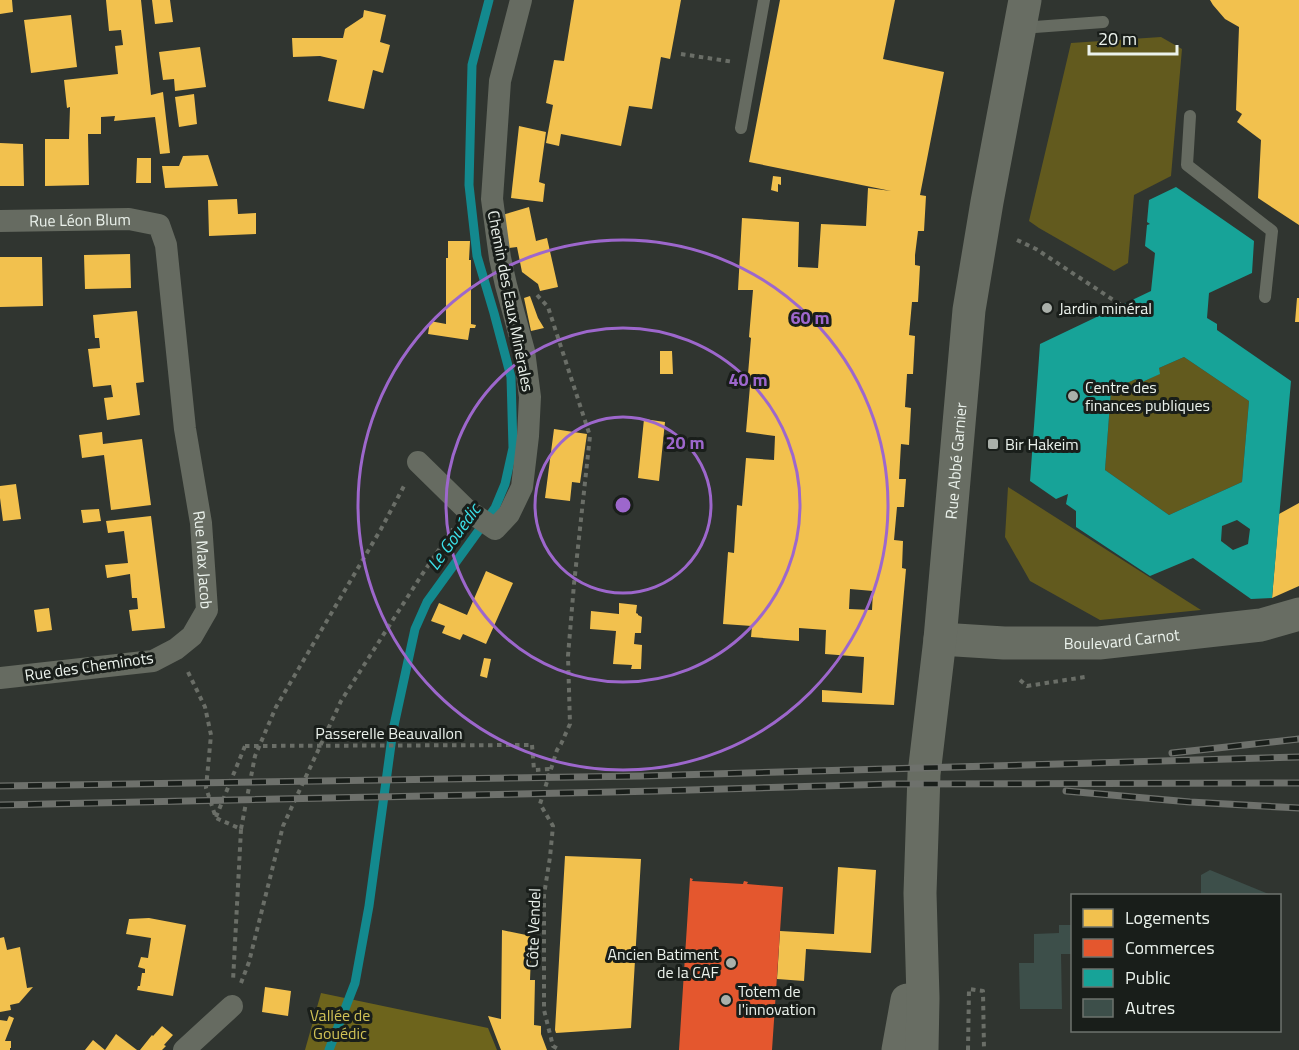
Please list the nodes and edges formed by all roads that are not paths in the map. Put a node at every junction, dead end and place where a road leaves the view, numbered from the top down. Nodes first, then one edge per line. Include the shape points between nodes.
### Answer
1 (521, 0) edge
2 (764, 0) edge
3 (1022, 14) edge
4 (1103, 22) dead end
5 (1190, 116) dead end
6 (741, 128) dead end
7 (0, 222) edge
8 (159, 225) joint
9 (1265, 297) dead end
10 (418, 462) road end
11 (1299, 614) edge
12 (940, 639) junction
13 (176, 649) joint
14 (0, 678) edge
15 (920, 924) junction
16 (232, 1006) road end
17 (184, 1050) edge
18 (898, 1050) edge
19 (922, 1050) edge

1 - 10 street, Chemin des Eaux Minérales via 500,81 492,200 500,258 524,351 530,397 522,487 509,514 495,529 467,510
2 - 6 lane
3 - 4 lane
3 - 12 main road, Rue Abbé Garnier via 969,310
5 - 9 lane via 1187,165 1272,231
7 - 8 street, Rue Léon Blum via 129,219
8 - 13 street, Rue Max Jacob via 166,245 185,429 201,523 207,610 192,636
11 - 12 main road, Boulevard Carnot via 1261,625 1099,643
12 - 15 main road, Rue Abbé Garnier via 924,774
13 - 14 street, Rue des Cheminots via 153,661
15 - 18 main road
15 - 19 main road
16 - 17 street

